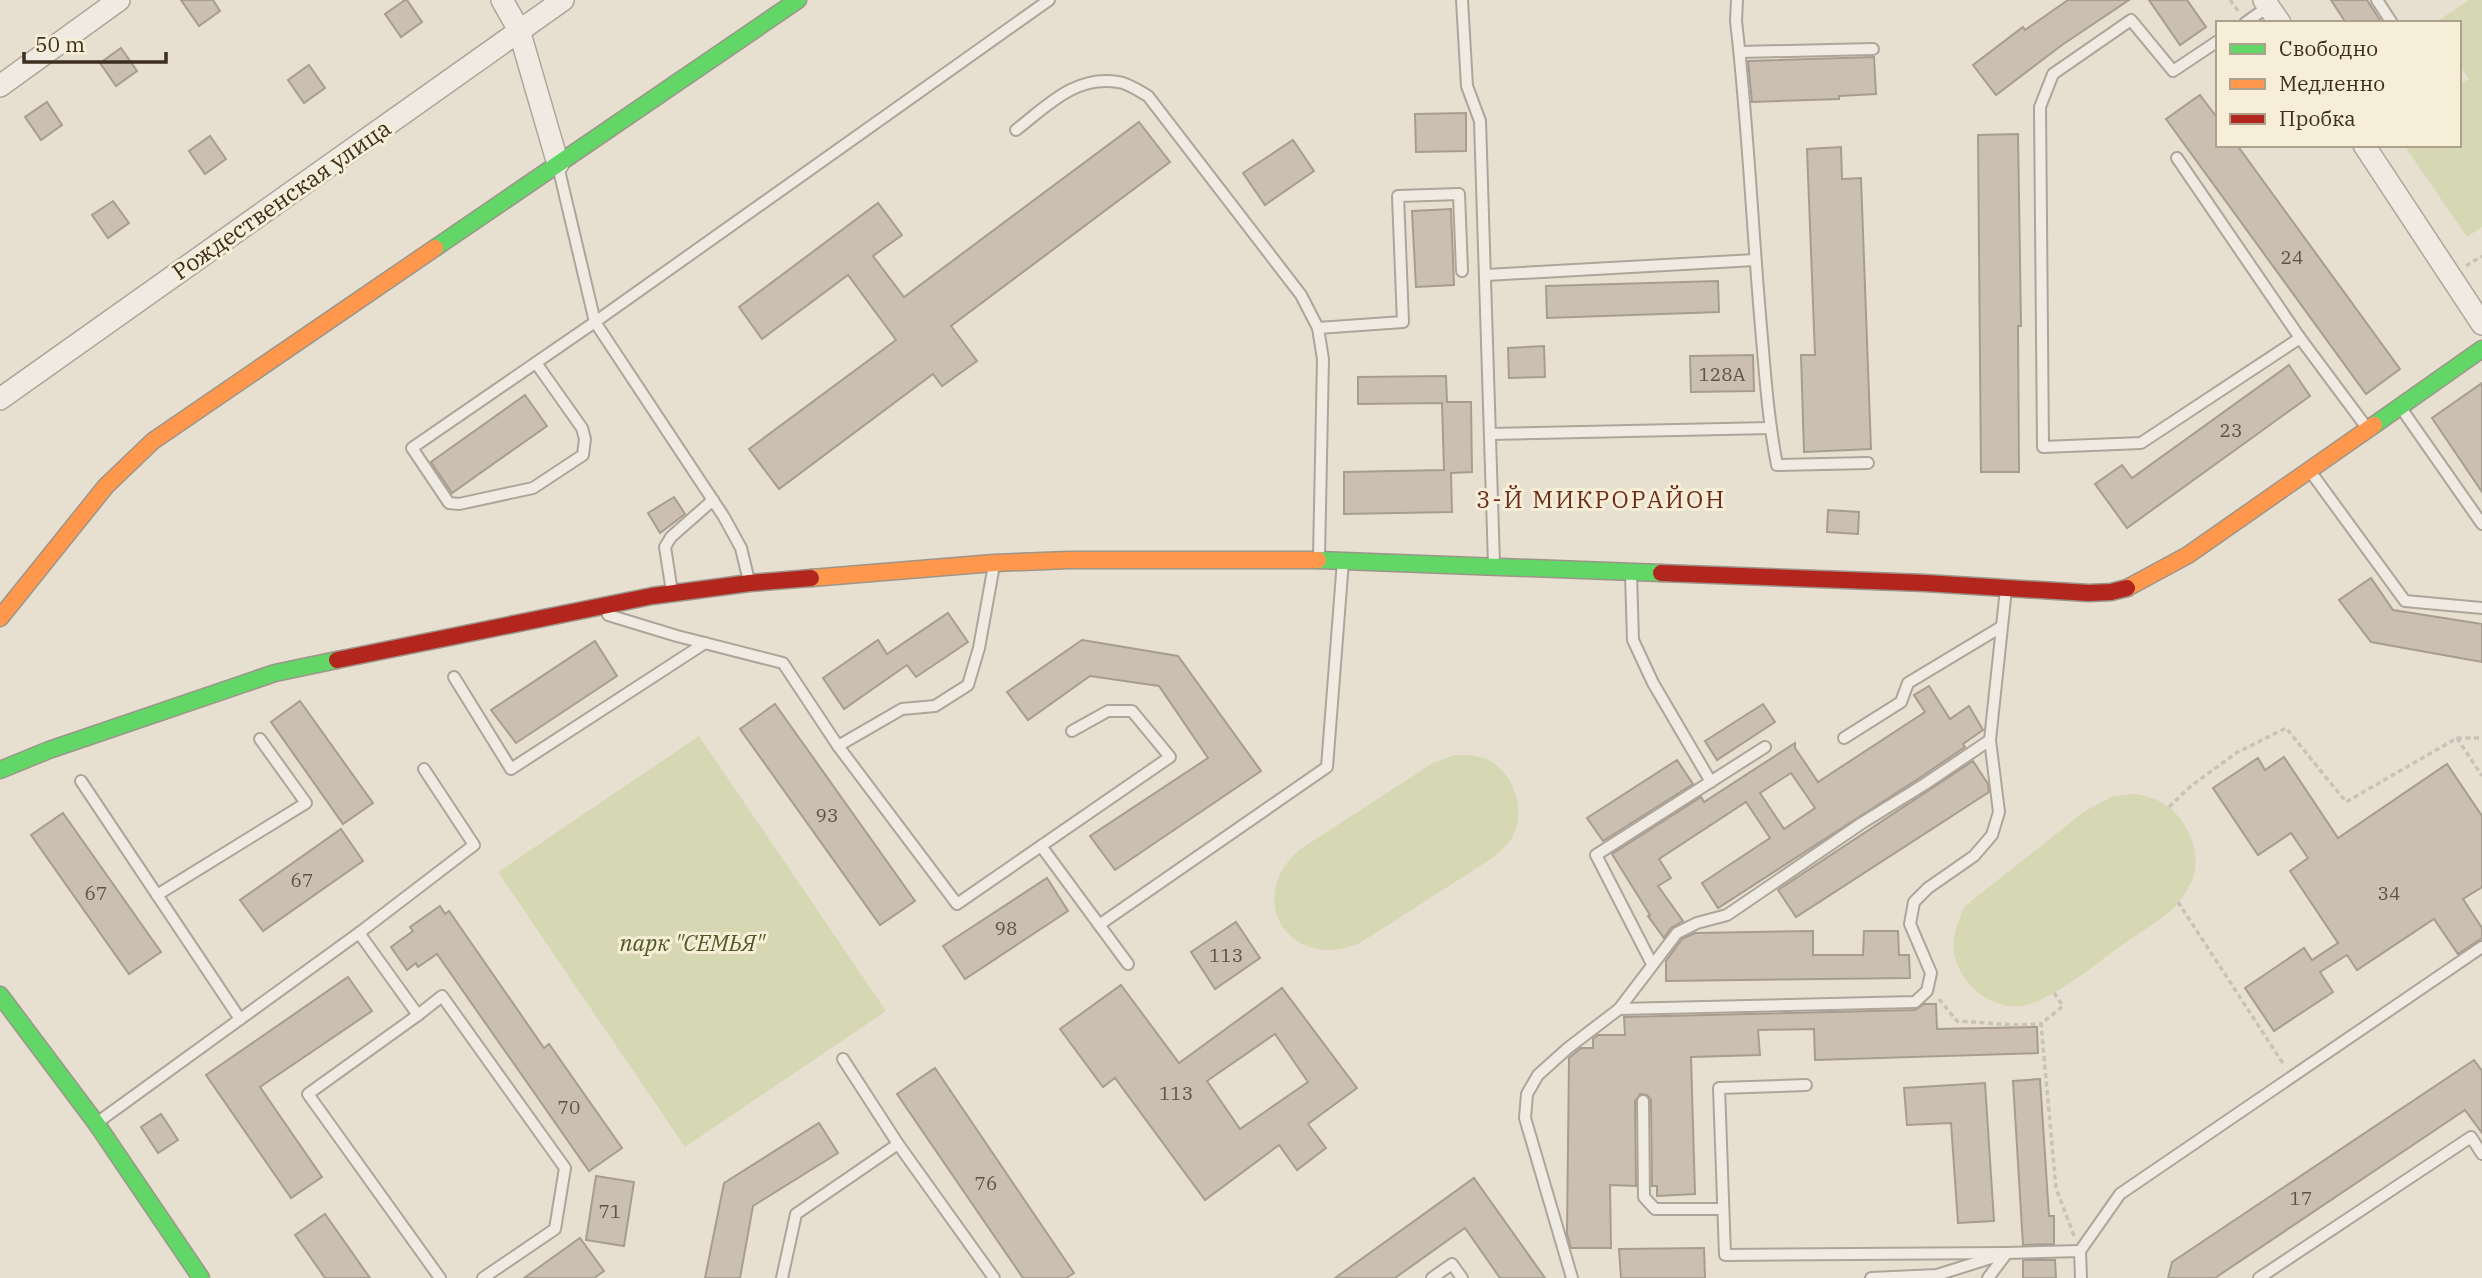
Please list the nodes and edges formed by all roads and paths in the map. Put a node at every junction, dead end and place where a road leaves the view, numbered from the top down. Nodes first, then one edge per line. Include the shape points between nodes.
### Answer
1 (119, 0) edge
2 (502, 0) edge
3 (563, 0) edge
4 (798, 0) edge
5 (1049, 0) edge
6 (1462, 0) edge
7 (1737, 0) edge
8 (2377, 0) edge
9 (2271, 10) edge
10 (2249, 21) edge
11 (2391, 21) edge
12 (519, 30) junction
13 (2216, 42) edge
14 (1873, 49) dead end
15 (1740, 52) junction
16 (0, 86) edge
17 (1016, 130) dead end
18 (2365, 147) edge
19 (2177, 158) dead end
20 (558, 164) junction
21 (1755, 261) junction
22 (1462, 271) dead end
23 (1486, 275) junction
24 (595, 322) junction
25 (2482, 324) edge
26 (1318, 328) junction
27 (2300, 338) junction
28 (2482, 349) edge
29 (536, 363) junction
30 (0, 399) edge
31 (2400, 406) junction
32 (1770, 428) junction
33 (2367, 428) junction
34 (1491, 434) junction
35 (1868, 463) dead end
36 (2309, 470) junction
37 (713, 500) junction
38 (2482, 524) edge
39 (1319, 559) junction
40 (1343, 559) junction
41 (994, 563) junction
42 (1494, 564) junction
43 (1631, 571) junction
44 (750, 583) junction
45 (2006, 589) junction
46 (672, 593) junction
47 (2482, 608) edge
48 (589, 609) junction
49 (0, 618) edge
50 (2001, 627) junction
51 (705, 643) junction
52 (454, 677) dead end
53 (1072, 731) dead end
54 (1844, 738) dead end
55 (2457, 738) junction
56 (2482, 738) edge
57 (260, 739) dead end
58 (1990, 740) junction
59 (838, 746) junction
60 (1765, 747) dead end
61 (424, 769) dead end
62 (0, 770) edge
63 (2482, 776) edge
64 (81, 782) dead end
65 (1711, 782) junction
66 (2169, 807) dead end
67 (1041, 846) junction
68 (157, 895) junction
69 (2178, 902) dead end
70 (1099, 925) junction
71 (359, 933) junction
72 (2482, 947) edge
73 (1128, 964) dead end
74 (1652, 964) junction
75 (1927, 991) junction
76 (2054, 993) dead end
77 (0, 995) edge
78 (1619, 1009) junction
79 (418, 1014) junction
80 (240, 1019) junction
81 (2041, 1024) junction
82 (843, 1059) dead end
83 (2288, 1071) dead end
84 (1806, 1085) dead end
85 (1643, 1101) dead end
86 (96, 1123) junction
87 (898, 1144) junction
88 (2482, 1154) edge
89 (1723, 1209) junction
90 (2080, 1251) junction
91 (2007, 1253) junction
92 (201, 1278) edge
93 (440, 1278) edge
94 (483, 1278) edge
95 (782, 1278) edge
96 (994, 1278) edge
97 (1432, 1278) edge
98 (1462, 1278) edge
99 (1572, 1278) edge
100 (1871, 1278) edge
101 (1988, 1278) edge
102 (2081, 1278) edge
103 (2259, 1278) edge

1 - 16 street
2 - 12 street
3 - 12 street, Рождественская улица
4 - 20 street
5 - 24 lane
6 - 23 lane via 1466,86 1480,121
7 - 15 lane
8 - 11 lane
9 - 10 lane
12 - 20 street
12 - 30 street, Рождественская улица
13 - 27 lane via 2173,71 2131,20 2053,74 2040,107 2043,447 2141,443
14 - 15 lane
15 - 21 lane
17 - 26 lane via 1067,90 1093,81 1121,82 1148,96 1301,295
18 - 25 street
19 - 27 lane
20 - 24 lane
20 - 49 street via 153,441 106,486
21 - 23 lane
21 - 32 lane
22 - 26 lane via 1459,194 1398,196 1403,322
23 - 34 lane
24 - 29 lane
24 - 37 lane
26 - 39 lane via 1323,359
27 - 33 lane
28 - 31 street
29 - 29 lane via 412,448 449,503 533,488 583,455 582,428
31 - 33 street
31 - 38 lane
32 - 34 lane
32 - 35 lane via 1777,465
33 - 36 street
34 - 42 lane
36 - 45 street via 2188,555 2131,587 2089,593
36 - 47 lane via 2406,601
37 - 44 lane via 741,548
37 - 46 lane via 665,547
39 - 40 street
39 - 41 street
40 - 42 street
40 - 70 lane via 1327,767
41 - 44 street
41 - 59 lane via 968,685 935,706 902,709
42 - 43 street
43 - 45 street
43 - 65 lane via 1633,640
44 - 46 street
45 - 50 lane
46 - 48 street
48 - 51 lane
48 - 62 street via 275,673
50 - 54 lane via 1908,683 1901,702
50 - 58 lane
51 - 52 lane via 511,769
51 - 59 lane via 783,663
53 - 67 lane via 1108,711 1132,711 1170,757
55 - 56 path
55 - 63 path
55 - 66 path via 2346,802 2286,728 2236,753
57 - 68 lane via 306,803
58 - 74 lane via 1727,915 1677,933
58 - 75 lane via 1999,812 1992,835 1973,856 1914,902 1910,923 1931,973
59 - 67 lane via 957,904
60 - 65 lane
61 - 71 lane via 474,845
64 - 68 lane
65 - 74 lane via 1596,855
67 - 70 lane
68 - 80 lane
69 - 83 path
70 - 73 lane
71 - 79 lane
71 - 80 lane
72 - 90 lane via 2120,1194
74 - 78 lane
75 - 78 lane via 1915,1002
75 - 81 path via 1944,1003 1957,1021
76 - 81 path via 2063,1006
77 - 86 street
78 - 99 lane via 1567,1048 1538,1075 1527,1094 1529,1135
79 - 93 lane via 308,1094
79 - 94 lane via 442,996 565,1168 555,1229
80 - 86 lane
81 - 90 path via 2056,1188
82 - 87 lane
84 - 89 lane via 1719,1088
85 - 89 lane via 1644,1197 1655,1209
86 - 92 street
87 - 95 lane via 796,1214
87 - 96 lane
88 - 103 lane via 2471,1137
89 - 91 lane via 1725,1255
90 - 91 lane
90 - 102 lane
91 - 100 lane via 1937,1275
91 - 101 lane
97 - 98 lane via 1452,1264

